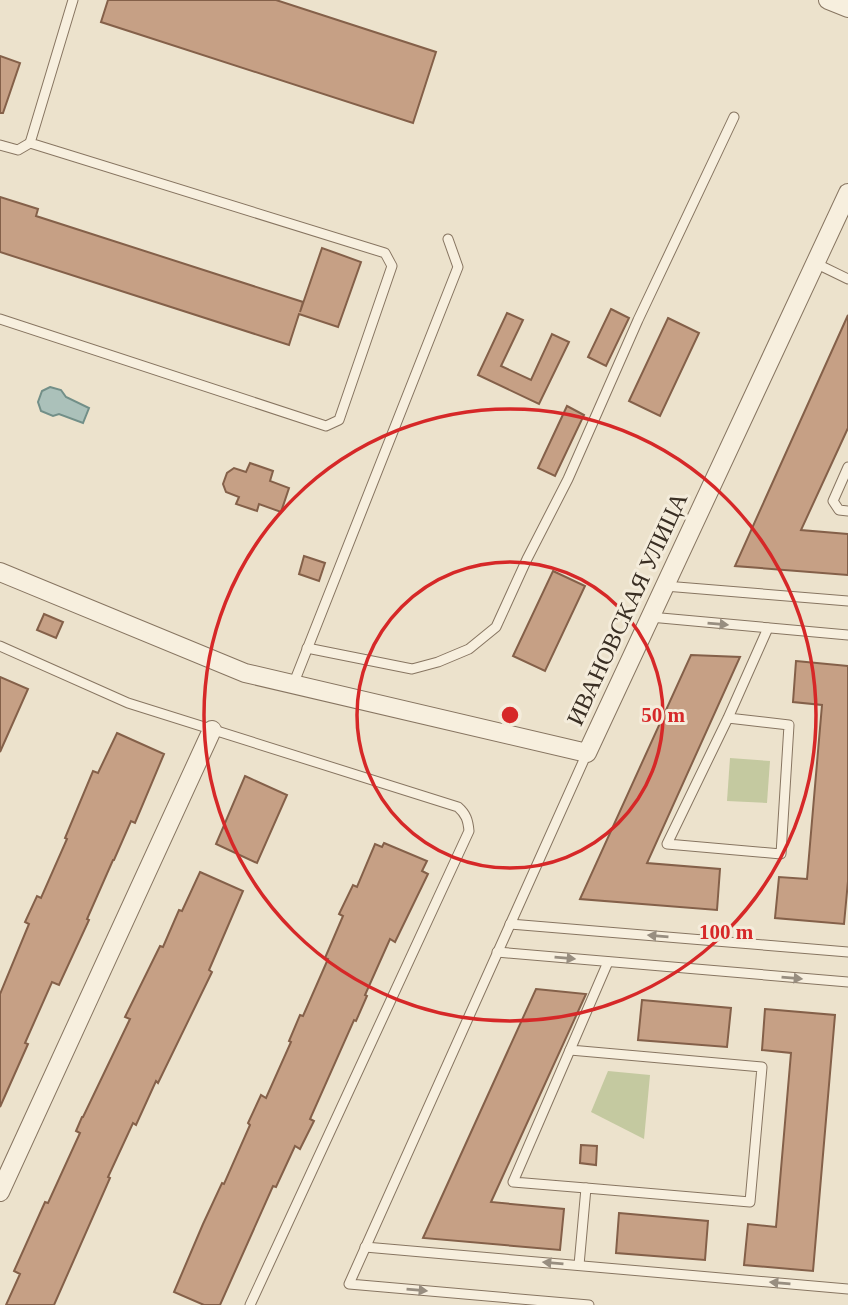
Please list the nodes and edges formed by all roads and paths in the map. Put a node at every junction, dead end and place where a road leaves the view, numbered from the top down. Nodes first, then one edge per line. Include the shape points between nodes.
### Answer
1 (73, 0) edge
2 (828, 0) edge
3 (848, 8) edge
4 (734, 117) dead end
5 (30, 143) junction
6 (0, 145) edge
7 (848, 193) edge
8 (448, 239) dead end
9 (815, 263) junction
10 (848, 279) edge
11 (0, 319) edge
12 (848, 467) edge
13 (848, 510) edge
14 (0, 572) edge
15 (665, 586) junction
16 (848, 601) edge
17 (650, 617) junction
18 (768, 628) junction
19 (848, 635) edge
20 (0, 646) edge
21 (307, 648) junction
22 (293, 685) junction
23 (728, 718) junction
24 (212, 730) junction
25 (587, 753) junction
26 (510, 924) junction
27 (497, 952) junction
28 (848, 952) edge
29 (608, 962) junction
30 (848, 982) edge
31 (570, 1050) junction
32 (586, 1188) junction
33 (0, 1192) edge
34 (365, 1247) junction
35 (579, 1265) junction
36 (848, 1289) edge
37 (250, 1305) edge
38 (589, 1305) edge

1 - 5 lane
2 - 3 street
4 - 21 lane via 496,627 469,649 412,669
5 - 6 lane via 18,150
5 - 11 lane via 385,253 392,266 339,420 326,426
7 - 9 street, ИВАНОВСКАЯ УЛИЦА
8 - 21 lane via 458,267
9 - 10 lane
9 - 15 street, ИВАНОВСКАЯ УЛИЦА
12 - 13 lane via 833,501 839,510
14 - 22 street, ИВАНОВСКАЯ УЛИЦА via 215,662
15 - 16 lane
15 - 17 street, ИВАНОВСКАЯ УЛИЦА
17 -> 18 lane
17 - 25 street, ИВАНОВСКАЯ УЛИЦА
18 - 19 lane
18 - 23 lane
20 - 24 lane via 128,703
21 - 22 lane
22 - 25 street, ИВАНОВСКАЯ УЛИЦА
23 - 23 lane via 667,844 781,854 789,724
24 - 33 street
24 - 37 lane via 458,807 465,813 469,831
25 - 26 lane
26 - 27 lane
28 -> 26 lane
27 -> 29 lane
27 - 34 lane
29 -> 30 lane
29 - 31 lane
31 - 32 lane via 513,1182
31 - 32 lane via 762,1067 750,1202
32 - 35 lane
35 -> 34 lane
34 -> 38 lane via 349,1284
36 -> 35 lane

